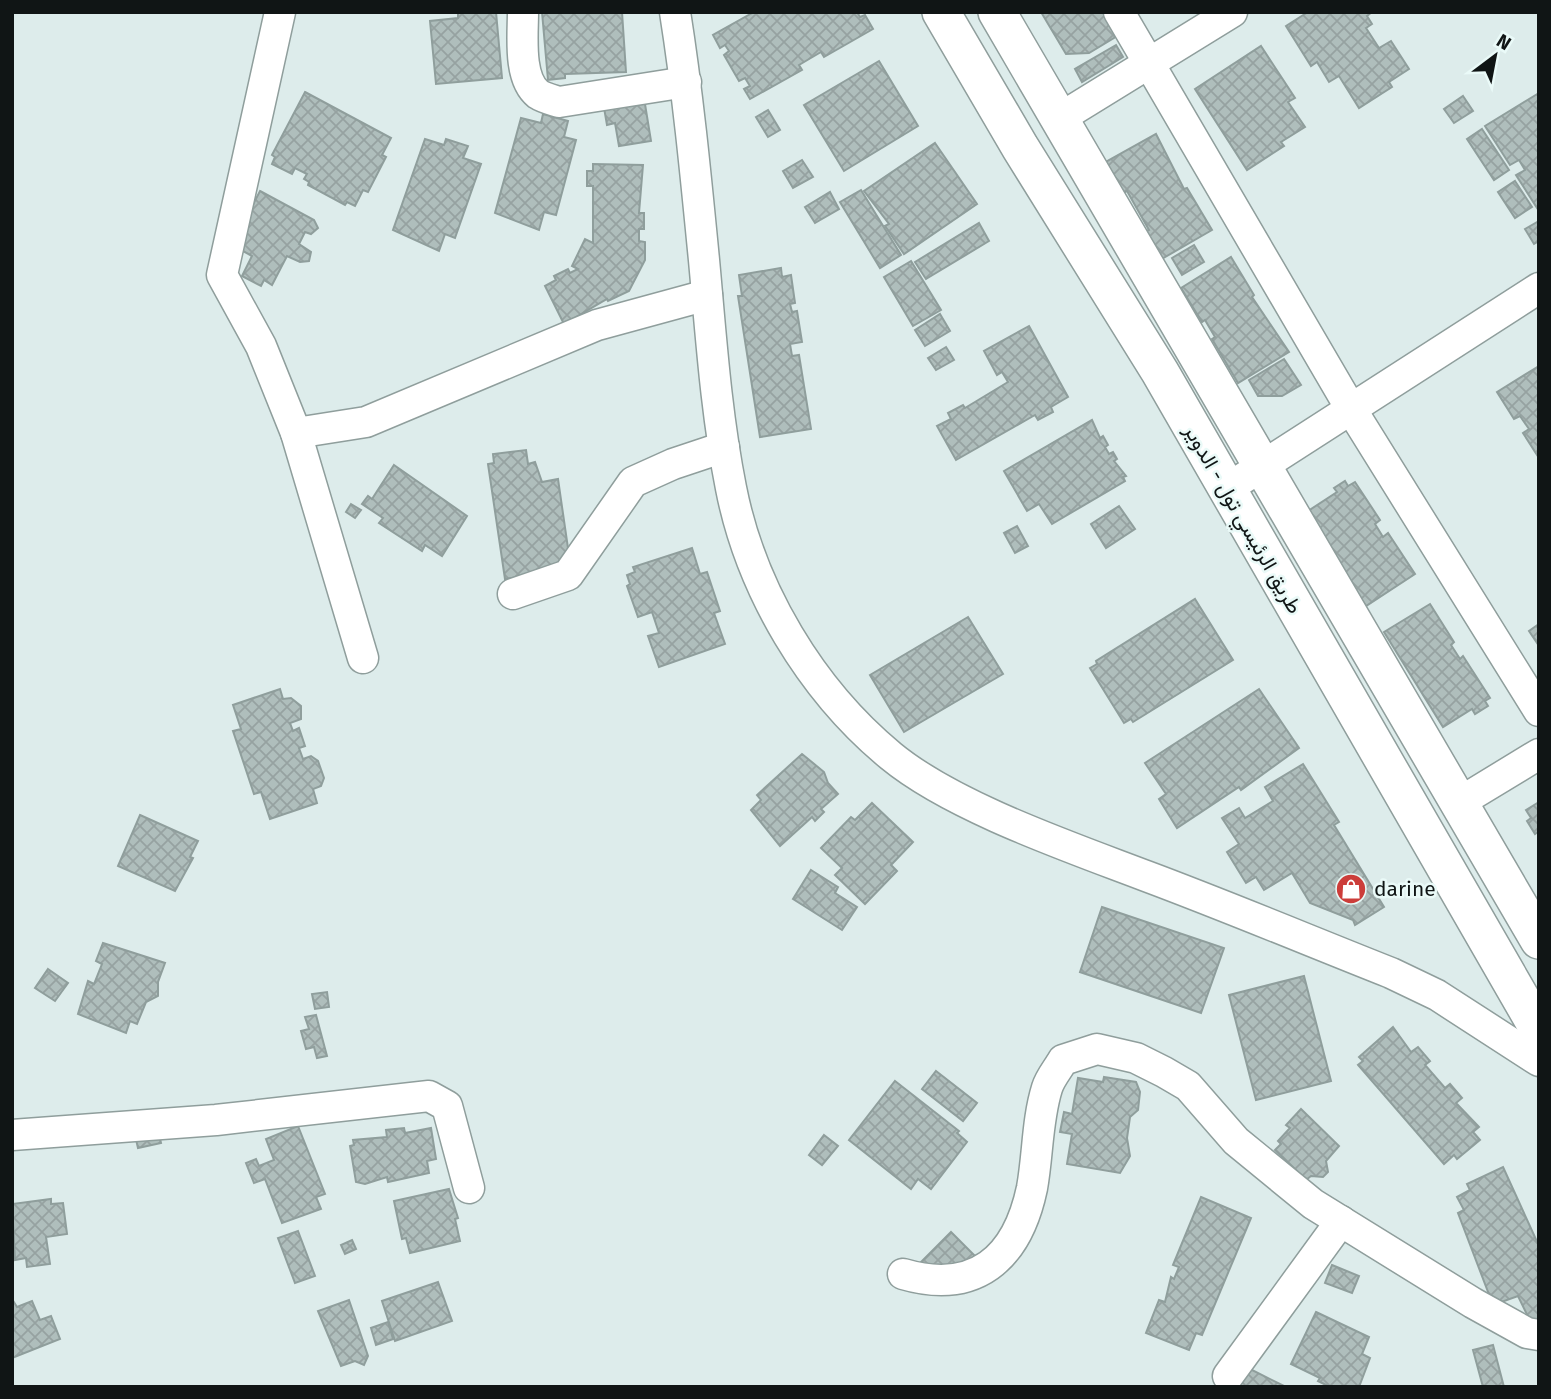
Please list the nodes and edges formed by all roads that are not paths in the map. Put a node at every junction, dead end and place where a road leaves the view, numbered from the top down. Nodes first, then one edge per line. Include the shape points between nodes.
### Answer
1 (280, 12) edge
2 (523, 12) edge
3 (675, 12) edge
4 (942, 12) edge
5 (997, 12) edge
6 (1119, 12) edge
7 (1232, 12) edge
8 (1149, 64) junction
9 (686, 82) junction
10 (1060, 118) junction
11 (1539, 288) edge
12 (707, 295) junction
13 (1350, 409) junction
14 (296, 433) junction
15 (724, 447) junction
16 (1260, 466) junction
17 (1225, 489) junction
18 (513, 594) dead end
19 (363, 658) dead end
20 (1539, 711) edge
21 (1539, 754) edge
22 (1460, 802) junction
23 (1539, 940) edge
24 (1539, 1030) edge
25 (1539, 1061) edge
26 (12, 1135) edge
27 (469, 1188) dead end
28 (1341, 1221) junction
29 (903, 1274) dead end
30 (1539, 1335) edge
31 (1228, 1376) dead end

1 - 14 street via 222,275 261,346
2 - 9 street via 527,73 539,95 559,102
3 - 9 street
4 - 17 main road, طريق الرئيسي تول - الدوير via 1160,372
5 - 10 main road, طريق الرئيسي تول - الدوير
6 - 8 street
7 - 8 street
8 - 10 street
8 - 13 street
9 - 12 street
10 - 16 main road, طريق الرئيسي تول - الدوير
11 - 13 street
12 - 14 street via 597,326 366,422
12 - 15 street
13 - 16 street
13 - 20 street
14 - 19 street
15 - 18 street via 633,482 568,575
15 - 25 street via 745,539 779,619 844,713 893,758 943,789 1010,821 1391,973 1437,995
16 - 17 street
16 - 22 main road, طريق الرئيسي تول - الدوير
17 - 24 main road, طريق الرئيسي تول - الدوير
21 - 22 street
22 - 23 main road, طريق الرئيسي تول - الدوير
26 - 27 street via 216,1121 429,1096 447,1106
28 - 29 street via 1257,1159 1188,1086 1136,1058 1097,1049 1063,1060 1048,1084 1028,1204 1002,1254 975,1276 927,1281
28 - 30 street via 1473,1303 1527,1334
28 - 31 street

